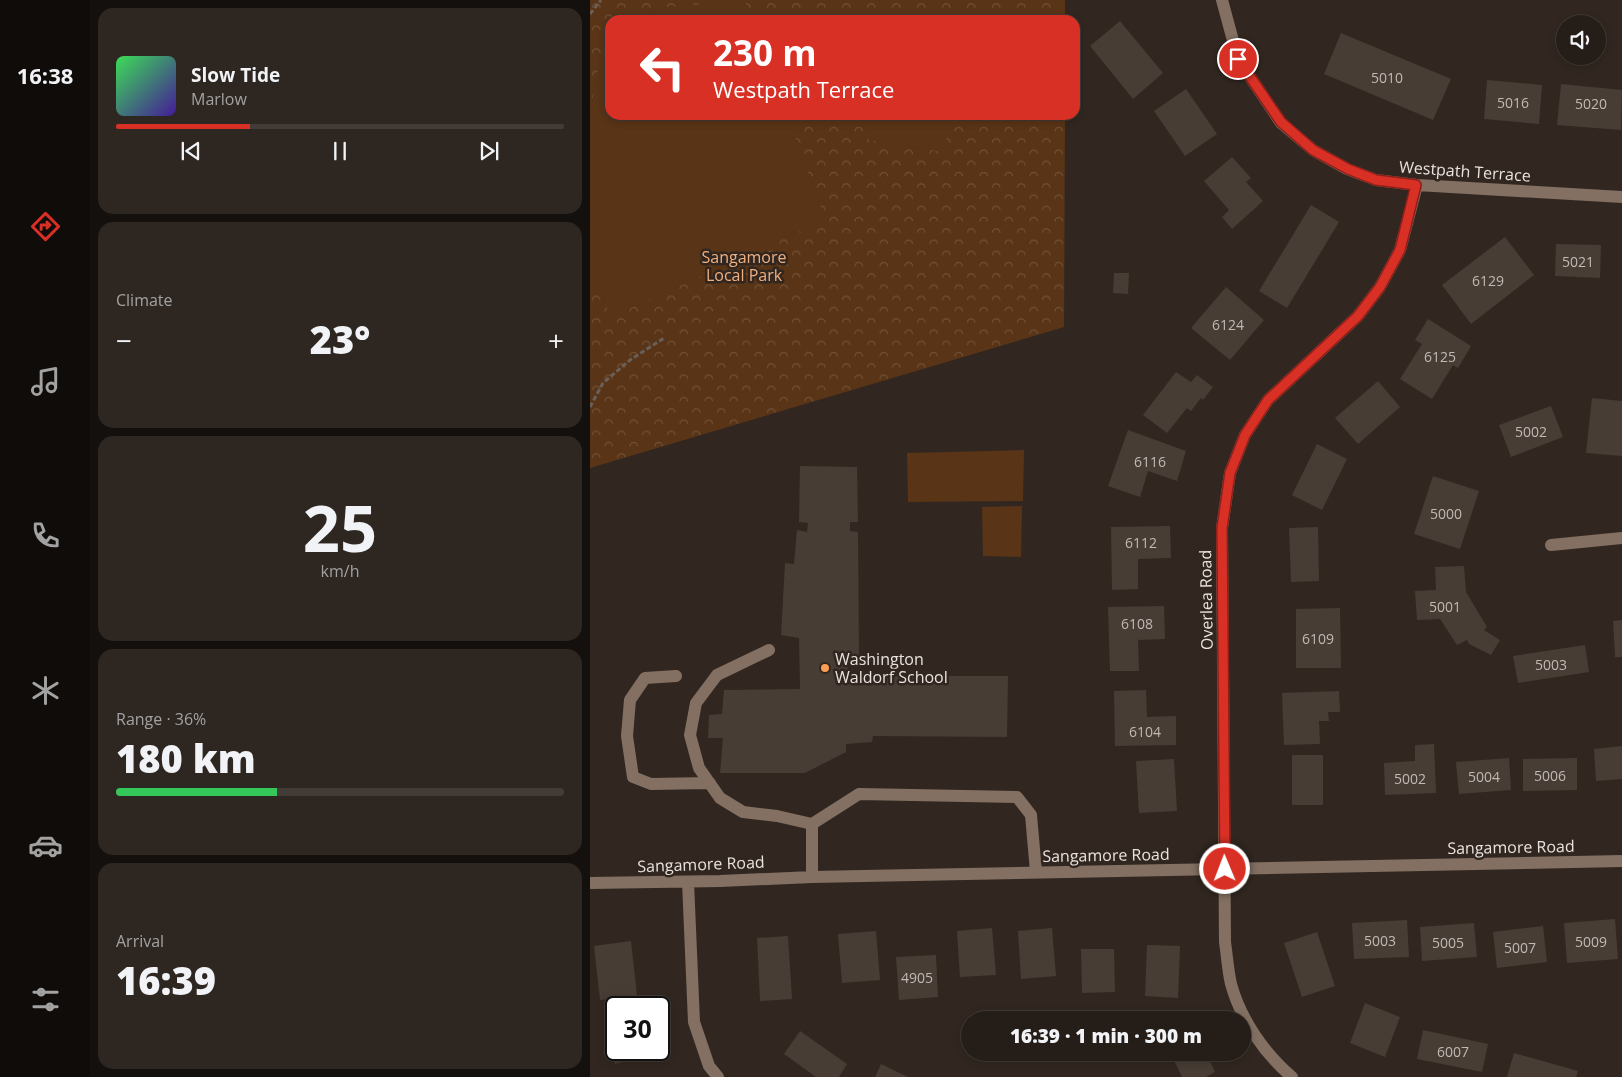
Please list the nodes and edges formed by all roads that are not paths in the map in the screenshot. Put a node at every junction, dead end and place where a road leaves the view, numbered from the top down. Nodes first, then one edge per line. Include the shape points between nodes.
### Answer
1 (1222, 0) edge
2 (1416, 185) junction
3 (1622, 197) edge
4 (1622, 538) edge
5 (1551, 545) dead end
6 (769, 650) dead end
7 (676, 676) dead end
8 (710, 783) junction
9 (812, 824) junction
10 (1622, 861) edge
11 (1225, 869) junction
12 (1036, 872) junction
13 (812, 877) junction
14 (688, 882) junction
15 (590, 883) edge
16 (718, 1077) edge
17 (1292, 1077) edge

1 - 2 street, Westpath Terrace via 1238,59 1281,122 1313,150 1348,169 1376,180
2 - 3 street, Westpath Terrace
2 - 11 street, Overlea Road via 1400,250 1380,287 1358,316 1268,400 1245,435 1230,473 1222,528
4 - 5 street
6 - 8 street via 717,675 696,703 690,735 699,768
7 - 8 street via 645,678 630,700 627,736 633,776 651,784
8 - 9 street via 720,798 743,812
9 - 12 street via 859,794 1017,797 1031,815
9 - 13 street
10 - 11 street, Sangamore Road
11 - 12 street, Sangamore Road
11 - 17 street, Overlea Road via 1225,942 1231,984 1249,1026 1277,1064
12 - 13 street, Sangamore Road
13 - 14 street, Sangamore Road
14 - 15 street, Sangamore Road
14 - 16 street via 694,1022 709,1066

